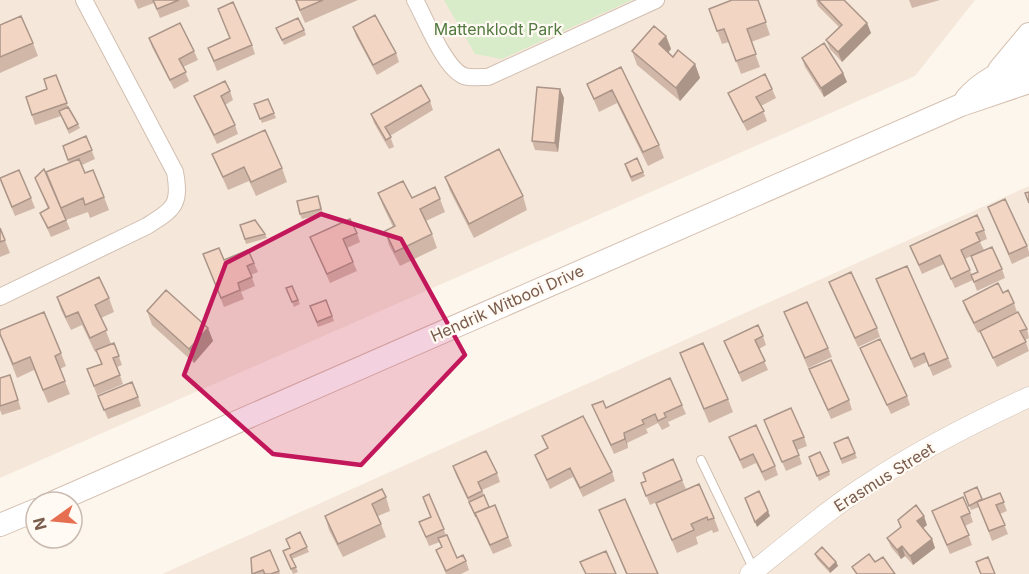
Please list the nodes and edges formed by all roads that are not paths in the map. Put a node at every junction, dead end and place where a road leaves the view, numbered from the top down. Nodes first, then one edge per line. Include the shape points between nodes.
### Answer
1 (84, 0) edge
2 (415, 0) edge
3 (656, 0) edge
4 (1029, 34) edge
5 (1029, 60) edge
6 (994, 75) junction
7 (1029, 82) edge
8 (961, 105) junction
9 (0, 297) edge
10 (1029, 397) edge
11 (701, 460) dead end
12 (81, 490) edge
13 (24, 515) edge
14 (0, 525) edge
15 (752, 572) edge

1 - 9 street via 175,172 179,194 169,213 147,226
2 - 3 street via 456,72 488,77
4 - 6 main road
5 - 6 main road, Hendrik Witbooi Drive
6 - 8 main road, Hendrik Witbooi Drive
7 - 8 main road, Hendrik Witbooi Drive
8 - 12 main road, Hendrik Witbooi Drive
10 - 15 street, Erasmus Street via 974,422 869,483
11 - 15 lane
13 - 14 main road

